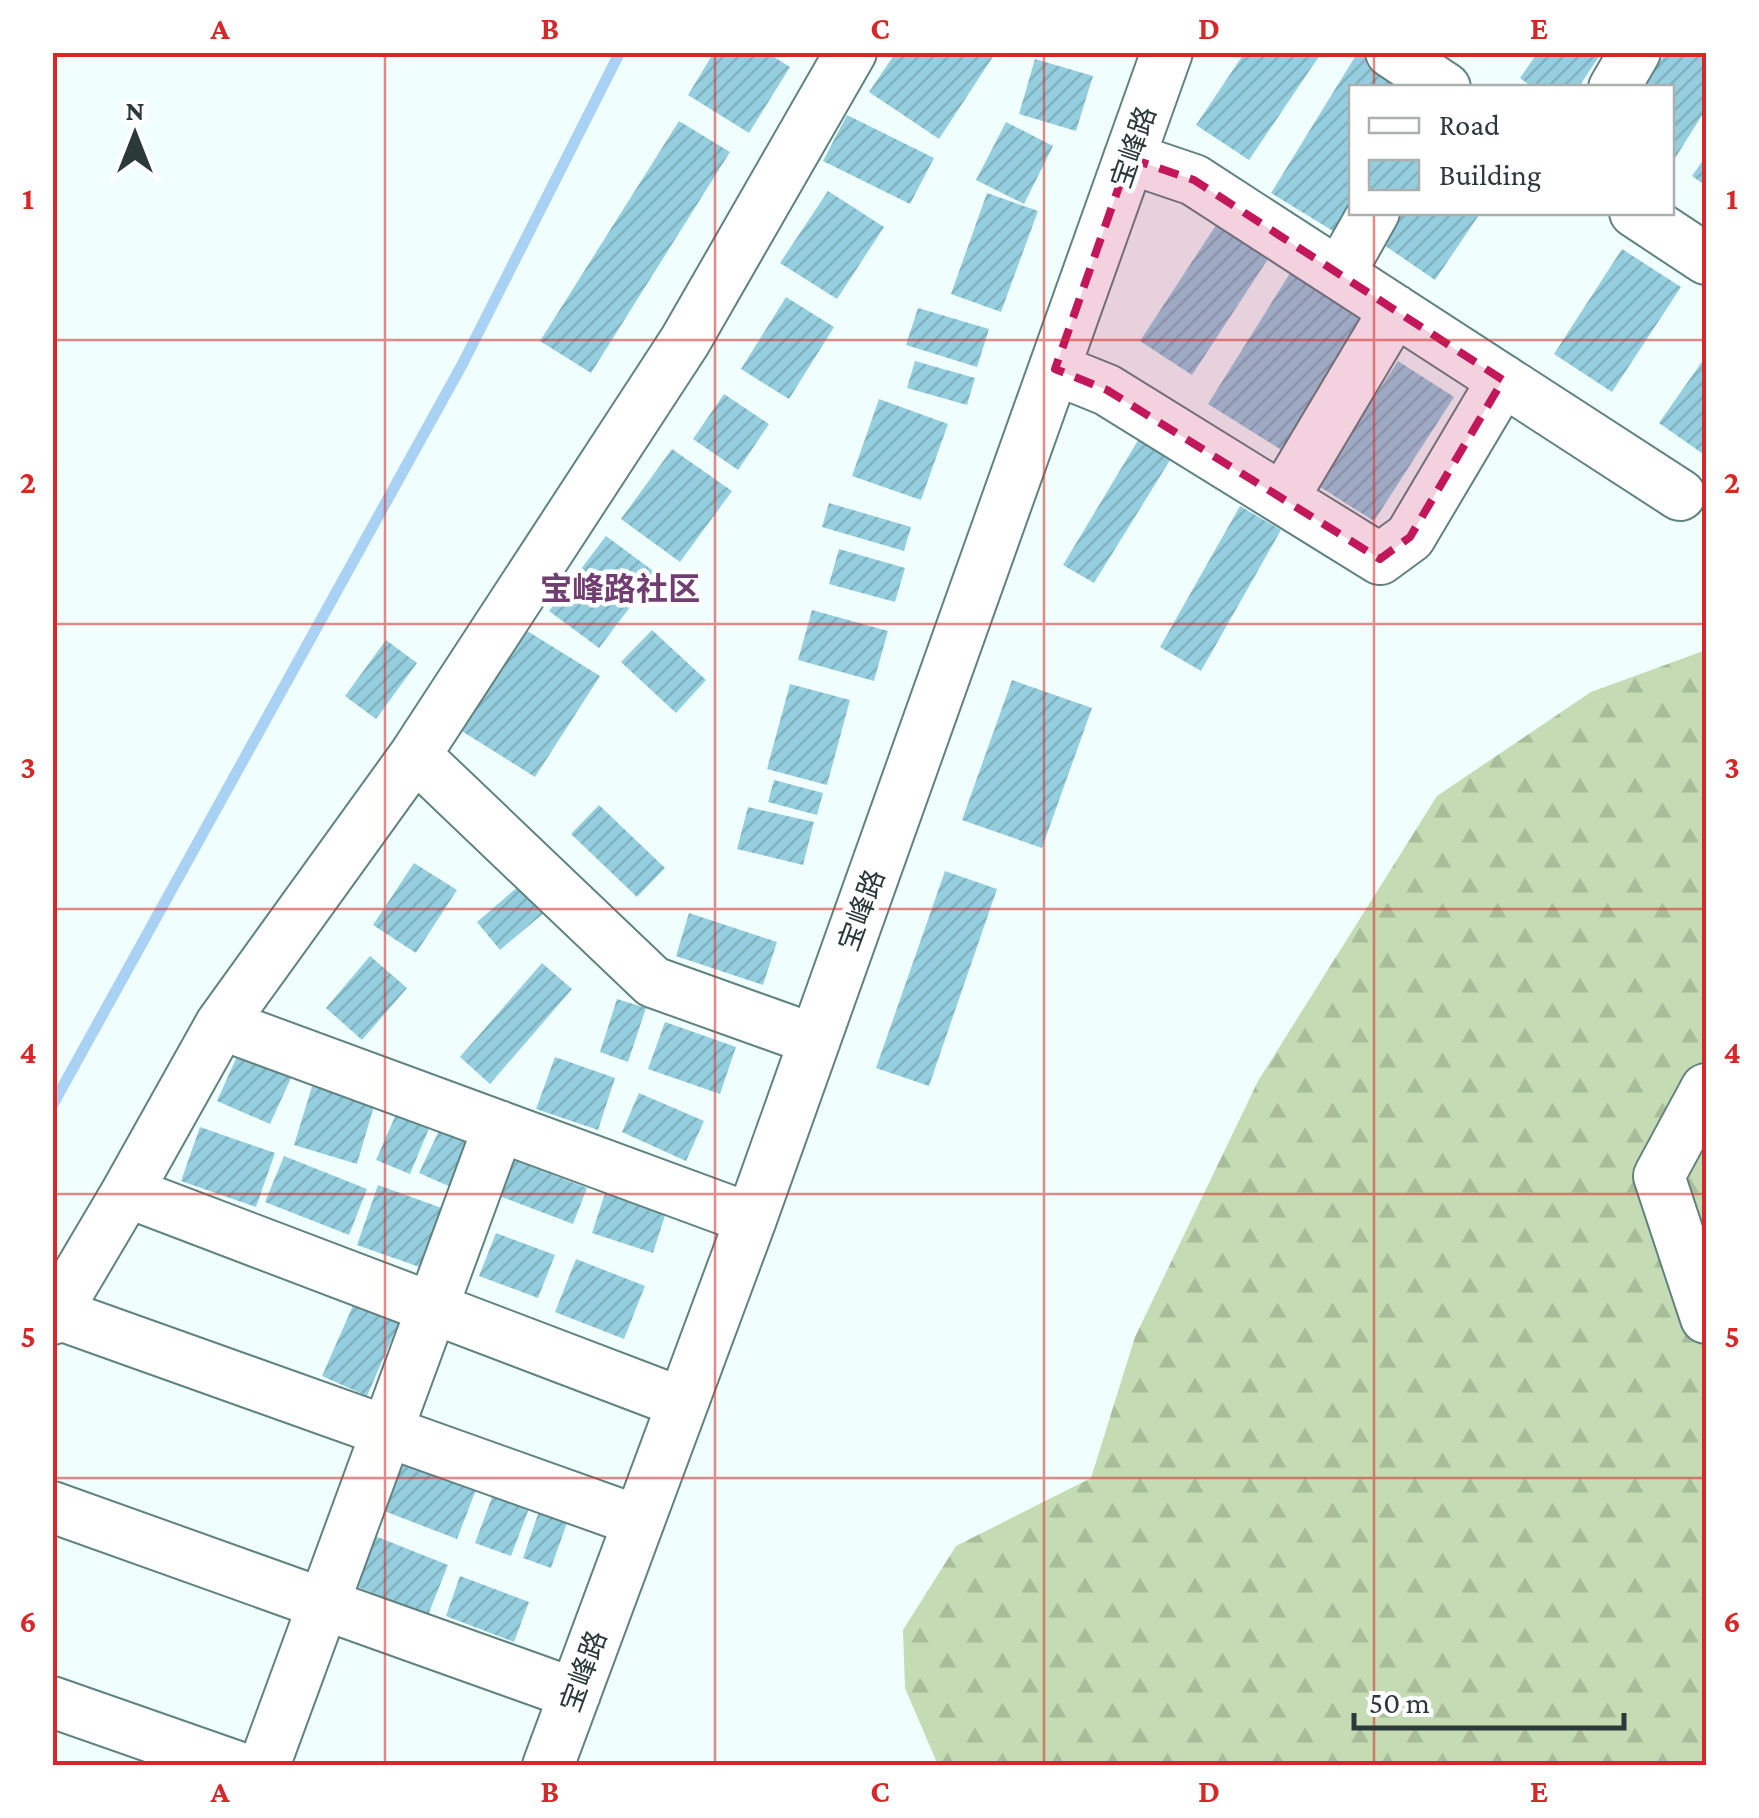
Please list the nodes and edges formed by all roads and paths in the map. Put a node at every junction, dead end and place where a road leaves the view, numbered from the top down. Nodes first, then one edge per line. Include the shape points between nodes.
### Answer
1 (850, 52) edge
2 (1167, 52) edge
3 (1391, 52) edge
4 (1635, 52) edge
5 (1441, 85) edge
6 (1616, 85) edge
7 (1129, 158) junction
8 (1372, 215) edge
9 (1640, 215) edge
10 (1706, 259) edge
11 (1339, 274) junction
12 (1395, 310) junction
13 (1055, 369) junction
14 (1503, 380) junction
15 (1680, 495) dead end
16 (1283, 498) junction
17 (415, 755) junction
18 (222, 1024) junction
19 (815, 1040) junction
20 (1706, 1090) edge
21 (498, 1126) junction
22 (127, 1192) junction
23 (751, 1219) junction
24 (432, 1308) junction
25 (54, 1316) edge
26 (1706, 1318) edge
27 (682, 1403) junction
28 (386, 1431) junction
29 (52, 1507) edge
30 (638, 1521) junction
31 (323, 1604) junction
32 (574, 1694) junction
33 (52, 1702) edge
34 (235, 1766) edge
35 (264, 1766) edge
36 (548, 1766) edge

1 - 17 street via 685,341
2 - 7 street, 宝峰路
3 - 5 street
4 - 6 street
7 - 11 street via 1194,180
7 - 13 street, 宝峰路
8 - 11 street
9 - 10 street
11 - 12 street
12 - 14 street
12 - 16 street
13 - 16 street via 1107,390
13 - 19 street, 宝峰路
14 - 15 street
14 - 16 street via 1410,537 1380,560
17 - 18 street
17 - 19 street via 652,982
18 - 21 street
18 - 22 street
19 - 23 street, 宝峰路
20 - 26 street via 1659,1176
21 - 23 street
21 - 24 street
22 - 24 street
22 - 25 street
23 - 27 street, 宝峰路
24 - 27 street
24 - 28 street
25 - 28 street
27 - 30 street, 宝峰路
28 - 30 street
28 - 31 street
29 - 31 street
30 - 32 street, 宝峰路
31 - 32 street
31 - 35 street
32 - 36 street, 宝峰路
33 - 34 street

